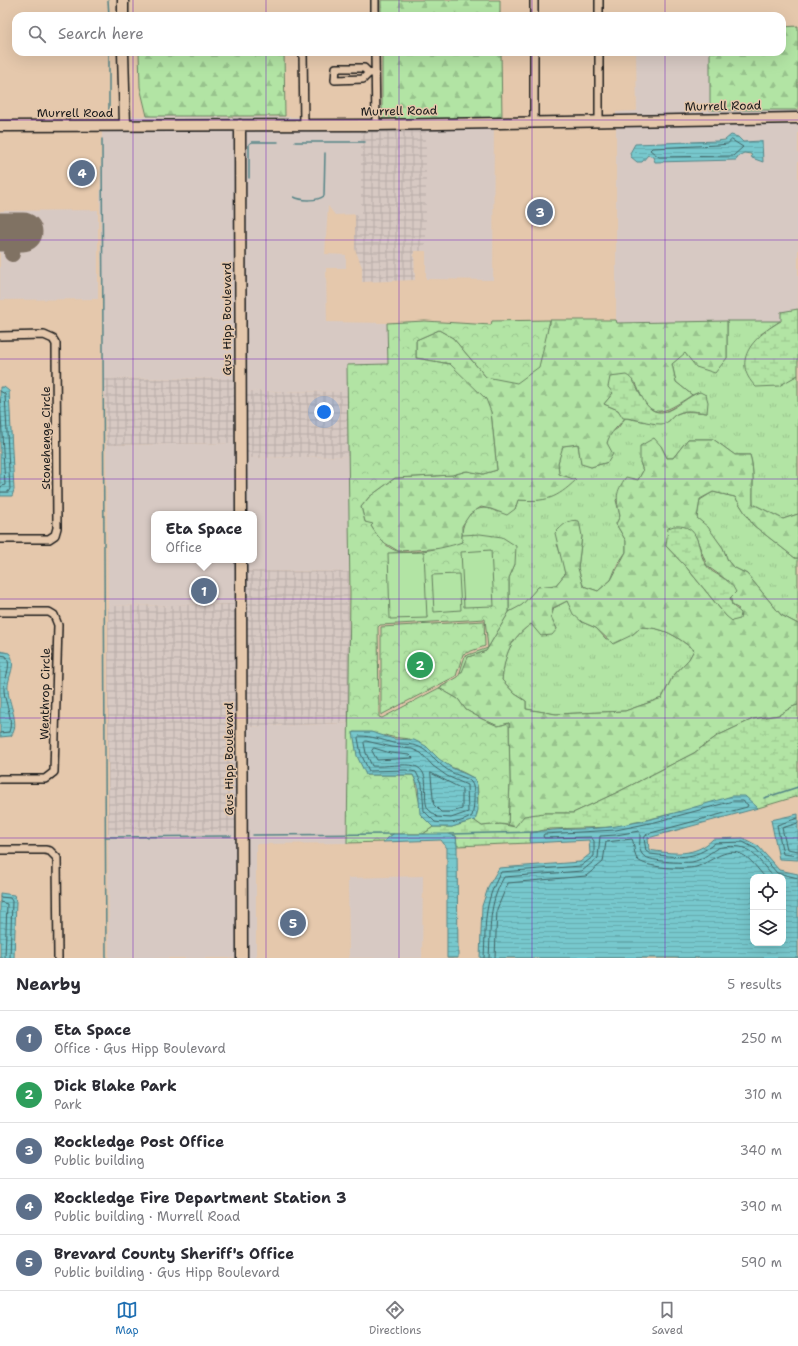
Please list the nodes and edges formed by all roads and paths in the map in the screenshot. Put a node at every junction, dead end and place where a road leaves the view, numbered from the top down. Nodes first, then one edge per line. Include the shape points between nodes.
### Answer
1 (122, 0) edge
2 (375, 0) edge
3 (534, 0) edge
4 (599, 0) edge
5 (123, 12) edge
6 (375, 12) edge
7 (534, 12) edge
8 (599, 12) edge
9 (123, 56) edge
10 (303, 56) edge
11 (374, 56) edge
12 (534, 56) edge
13 (599, 56) edge
14 (798, 118) edge
15 (534, 121) junction
16 (599, 121) junction
17 (125, 125) junction
18 (240, 125) junction
19 (304, 125) junction
20 (376, 125) junction
21 (0, 126) edge
22 (0, 336) edge
23 (241, 511) edge
24 (0, 539) edge
25 (241, 563) edge
26 (0, 612) edge
27 (0, 780) edge
28 (0, 850) edge
29 (58, 958) edge
30 (242, 958) edge

1 - 5 street
2 - 6 street
3 - 7 street
4 - 8 street
9 - 17 street
10 - 19 street
11 - 20 street via 372,73
12 - 15 street
13 - 16 street
14 - 16 street, Murrell Road
15 - 16 street, Murrell Road
15 - 20 street, Murrell Road
17 - 18 street, Murrell Road
17 - 21 street, Murrell Road
18 - 19 street, Murrell Road
18 - 23 street, Gus Hipp Boulevard
19 - 20 street, Murrell Road
22 - 24 street, Stonehenge Circle via 44,335 53,339 56,344 57,528 55,535 49,539
25 - 30 street, Gus Hipp Boulevard
26 - 27 street, Wenthrop Circle via 49,612 54,615 58,625 54,772 45,779
28 - 29 street via 45,850 50,851 56,858

